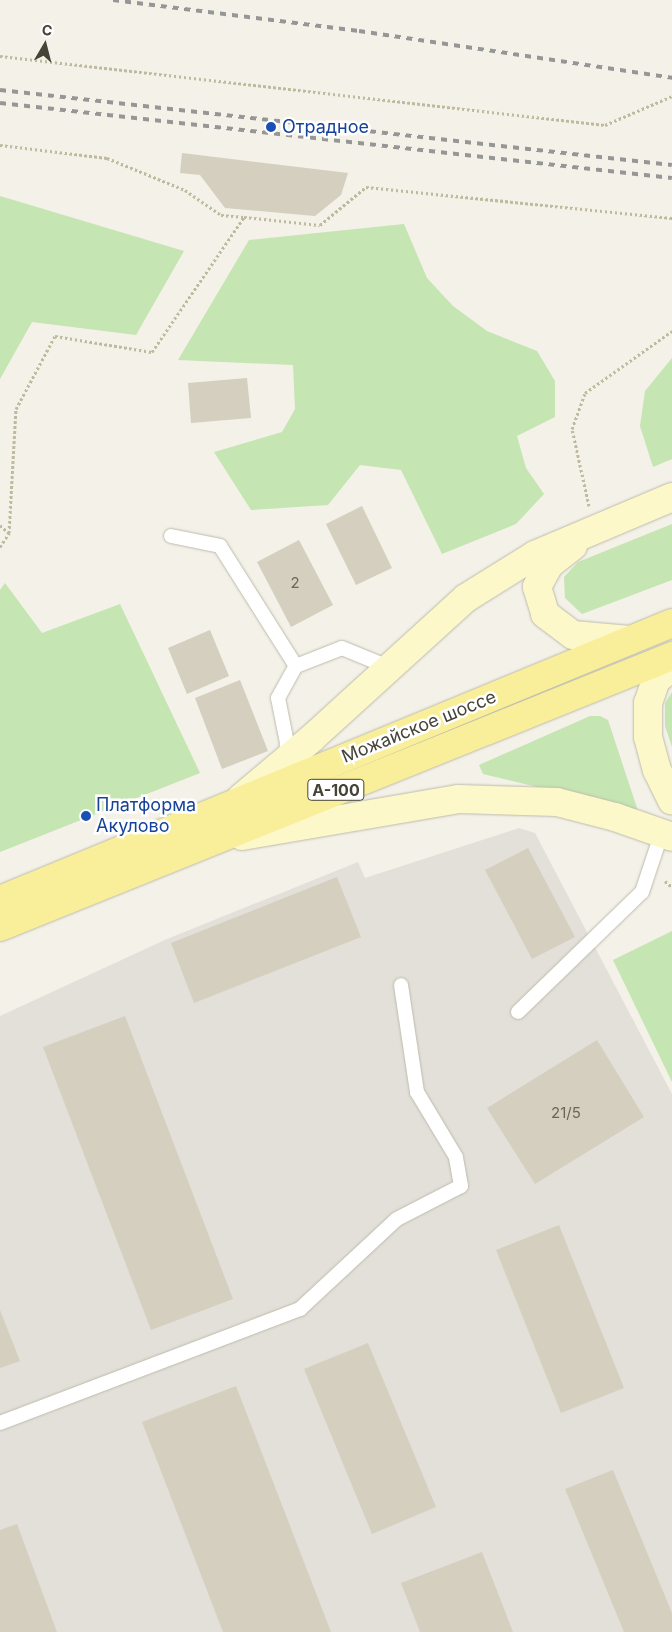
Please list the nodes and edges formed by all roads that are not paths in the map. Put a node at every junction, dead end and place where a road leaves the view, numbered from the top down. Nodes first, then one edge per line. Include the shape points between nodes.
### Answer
1 (672, 497) edge
2 (594, 530) junction
3 (171, 536) dead end
4 (672, 623) edge
5 (630, 640) junction
6 (672, 656) edge
7 (296, 666) junction
8 (388, 666) junction
9 (672, 667) edge
10 (286, 760) junction
11 (672, 802) edge
12 (233, 805) junction
13 (667, 835) edge
14 (208, 841) junction
15 (0, 900) edge
16 (0, 927) edge
17 (401, 985) dead end
18 (518, 1012) dead end
19 (0, 1424) edge

1 - 2 street
2 - 5 street via 549,565 537,588 545,614 573,635
2 - 8 street via 535,555 466,598
3 - 7 lane via 220,546
4 - 5 main road, Можайское шоссе / А-100
5 - 12 main road, Можайское шоссе / А-100
6 - 14 main road, Можайское шоссе / А-100
7 - 8 lane via 342,648
7 - 10 lane via 278,698 287,743
8 - 10 street
9 - 11 street via 656,680 648,703 648,737 657,770
10 - 12 street
12 - 15 main road, Можайское шоссе / А-100
13 - 14 street via 557,802 458,800
13 - 18 lane via 642,892
14 - 16 main road, Можайское шоссе / А-100
17 - 19 lane via 417,1092 456,1157 461,1186 397,1218 300,1308

